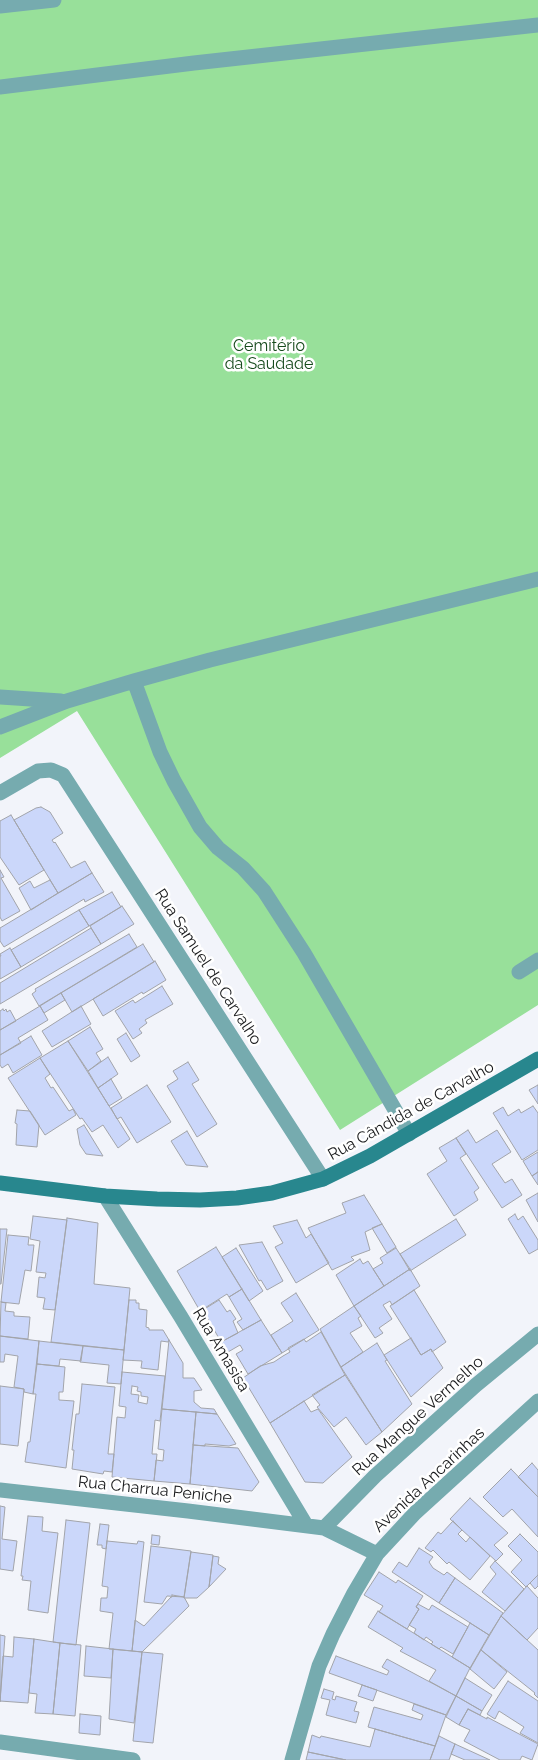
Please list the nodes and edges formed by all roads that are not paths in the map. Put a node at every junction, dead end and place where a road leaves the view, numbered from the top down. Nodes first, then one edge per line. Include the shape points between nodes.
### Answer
1 (54, 0) edge
2 (0, 6) edge
3 (538, 25) edge
4 (0, 87) edge
5 (538, 579) edge
6 (134, 681) junction
7 (0, 697) edge
8 (67, 701) junction
9 (0, 727) edge
10 (0, 793) edge
11 (538, 960) edge
12 (519, 972) dead end
13 (538, 1059) edge
14 (409, 1134) junction
15 (323, 1179) junction
16 (0, 1183) edge
17 (105, 1196) junction
18 (538, 1334) edge
19 (538, 1401) edge
20 (0, 1490) edge
21 (306, 1525) junction
22 (324, 1528) junction
23 (377, 1554) junction
24 (0, 1742) edge
25 (133, 1760) edge
26 (292, 1760) edge

1 - 2 street
3 - 4 street
5 - 6 street
6 - 8 street
6 - 14 street via 160,752 197,821 218,848 264,891 304,953
7 - 8 street
8 - 9 street
10 - 15 street, Rua Samuel de Carvalho via 38,771 51,770 63,774
11 - 12 street
13 - 14 street, Rua Cândida de Carvalho
14 - 15 street, Rua Cândida de Carvalho
15 - 17 street, Rua Cândida de Carvalho via 272,1193 238,1198 191,1200
16 - 17 street, Rua Cândida de Carvalho
17 - 21 street, Rua Amasisa
18 - 22 street, Rua Mangue Vermelho via 476,1385
19 - 23 street, Avenida Ancarinhas via 415,1513
20 - 21 street, Rua Charrua Peniche
21 - 22 street, Rua Charrua Peniche
22 - 23 street, Rua Charrua Peniche
23 - 26 street, Avenida Ancarinhas via 319,1666
24 - 25 street

